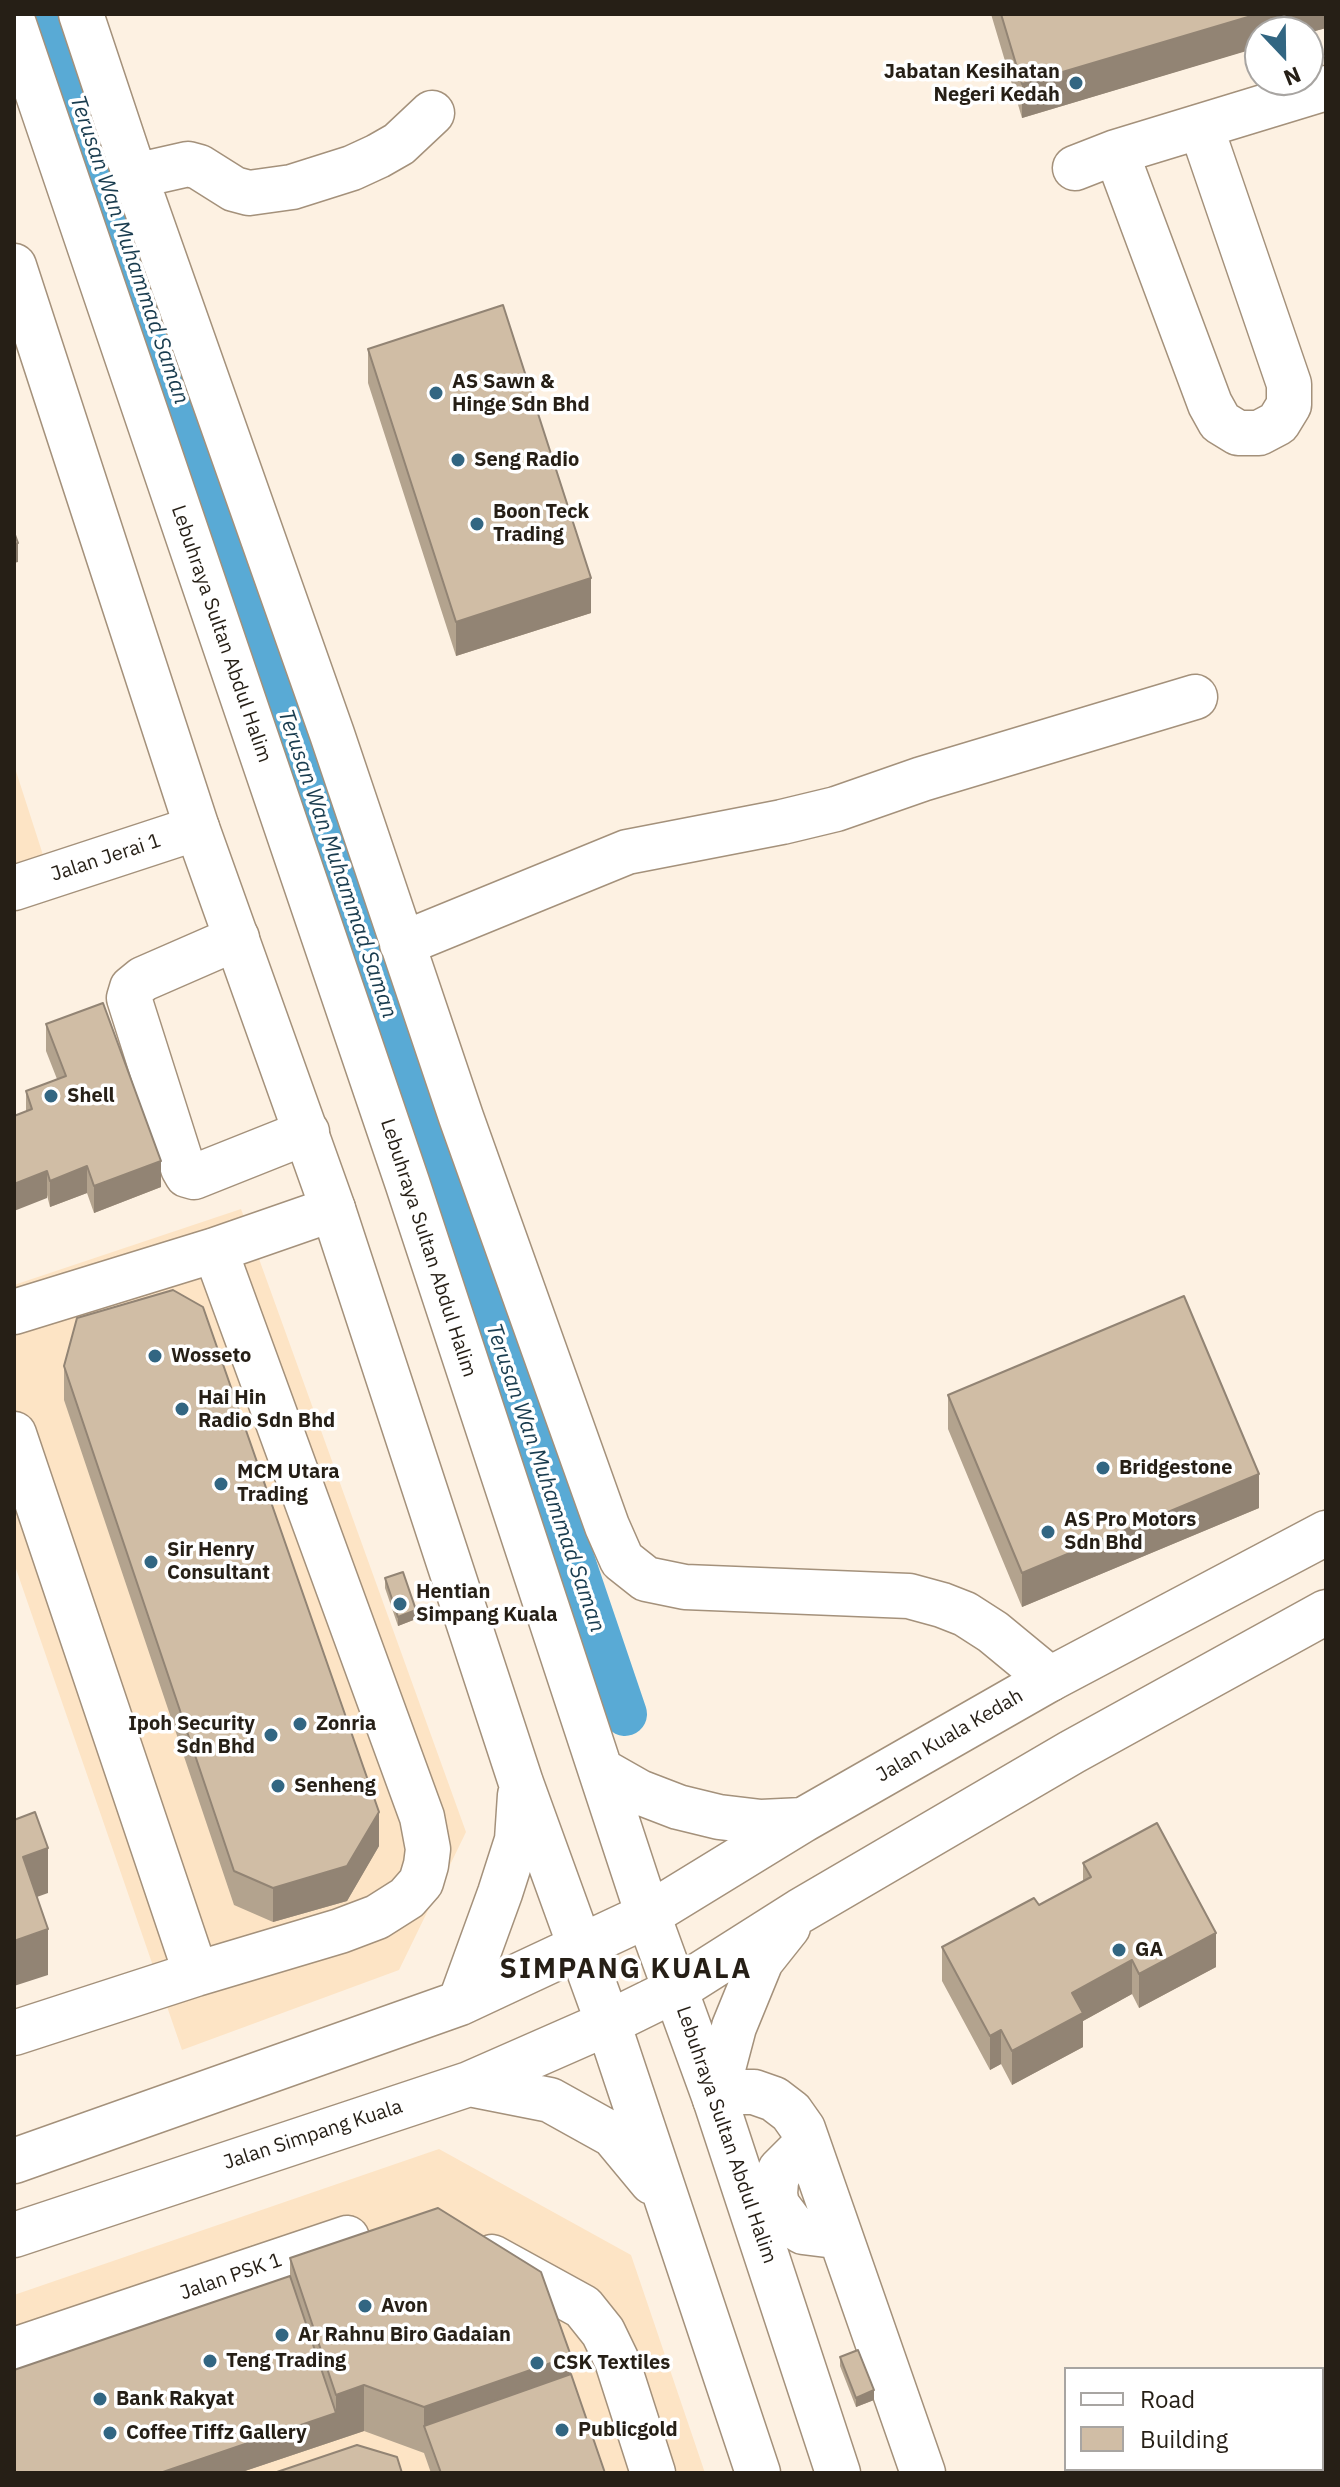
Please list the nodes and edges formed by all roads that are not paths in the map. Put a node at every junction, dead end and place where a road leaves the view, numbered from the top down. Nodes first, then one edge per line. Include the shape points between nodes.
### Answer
1 (81, 14) edge
2 (14, 24) edge
3 (1326, 88) edge
4 (432, 113) dead end
5 (1201, 127) junction
6 (1116, 152) junction
7 (1075, 168) dead end
8 (135, 176) junction
9 (14, 266) edge
10 (1195, 697) dead end
11 (197, 828) junction
12 (14, 888) edge
13 (237, 938) junction
14 (402, 944) junction
15 (307, 1132) junction
16 (333, 1209) junction
17 (215, 1250) junction
18 (14, 1312) edge
19 (14, 1434) edge
20 (1326, 1533) edge
21 (1326, 1612) edge
22 (1050, 1679) junction
23 (602, 1771) junction
24 (521, 1783) junction
25 (803, 1820) junction
26 (800, 1911) junction
27 (648, 1915) junction
28 (579, 1947) junction
29 (196, 1974) junction
30 (677, 1989) junction
31 (460, 2003) junction
32 (608, 2023) junction
33 (14, 2033) edge
34 (469, 2084) junction
35 (715, 2099) junction
36 (14, 2161) edge
37 (667, 2199) junction
38 (391, 2224) edge
39 (14, 2235) edge
40 (454, 2235) edge
41 (14, 2350) edge
42 (653, 2473) edge
43 (758, 2473) edge
44 (838, 2473) edge
45 (923, 2473) edge

1 - 8 main road
2 - 23 main road, Lebuhraya Sultan Abdul Halim
3 - 5 main road
4 - 8 main road via 378,156 292,187 249,193 188,164
5 - 6 main road
5 - 6 main road via 1289,384 1289,405 1278,423 1259,433 1238,433 1220,422 1210,404
6 - 7 main road
8 - 14 main road
9 - 11 main road
10 - 14 main road via 836,809 627,852
11 - 12 main road, Jalan Jerai 1
11 - 13 main road
13 - 15 main road
13 - 15 main road via 143,979 129,998 183,1168 194,1177
14 - 22 main road via 622,1560 646,1579 685,1587 909,1596 931,1602 965,1614 993,1632
15 - 16 main road
16 - 17 main road
16 - 24 main road
17 - 18 main road
17 - 29 main road via 422,1817 428,1849 421,1882 377,1917
19 - 29 main road
20 - 22 main road, Jalan Kuala Kedah
21 - 26 main road
22 - 25 main road, Jalan Kuala Kedah
23 - 25 main road via 639,1792 719,1817
23 - 27 main road, Lebuhraya Sultan Abdul Halim
24 - 28 main road
24 - 31 main road via 517,1840
25 - 27 main road, Jalan Kuala Kedah
26 - 30 main road
26 - 35 main road via 761,1961 734,2027
27 - 28 main road, Jalan Kuala Kedah
27 - 30 main road, Lebuhraya Sultan Abdul Halim
28 - 31 main road
28 - 32 main road
29 - 33 main road
30 - 32 main road
30 - 35 main road, Lebuhraya Sultan Abdul Halim
31 - 36 main road
32 - 34 main road, Jalan Simpang Kuala
32 - 37 main road
34 - 37 main road via 550,2100 613,2135
34 - 39 main road, Jalan Simpang Kuala
35 - 44 main road, Lebuhraya Sultan Abdul Halim
35 - 45 main road via 754,2092 774,2099 803,2129
37 - 43 main road
38 - 41 main road, Jalan PSK 1
40 - 42 main road via 583,2307 617,2361

